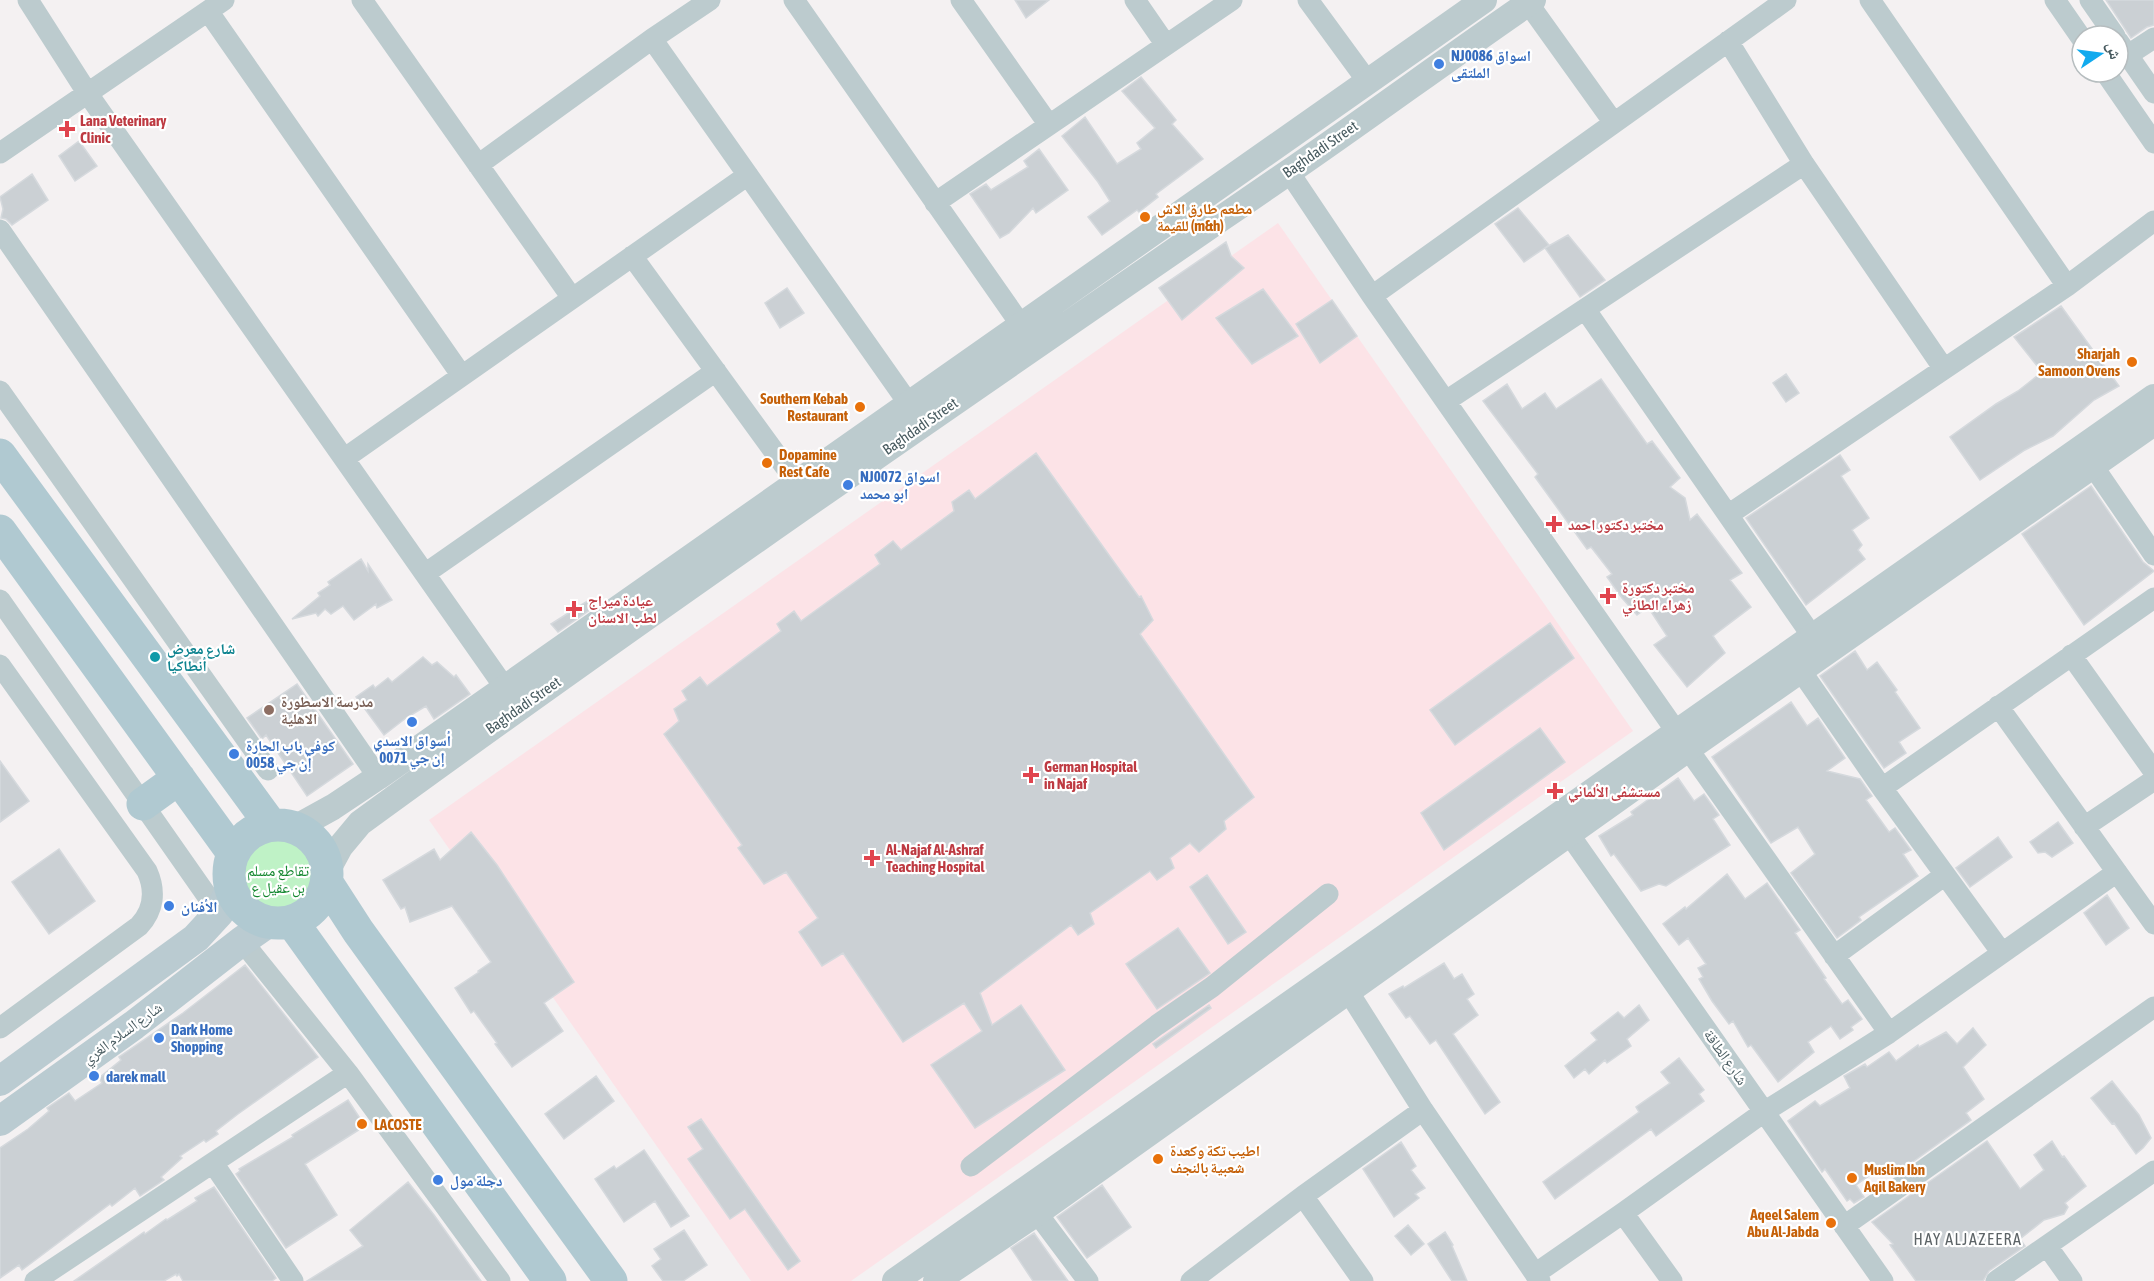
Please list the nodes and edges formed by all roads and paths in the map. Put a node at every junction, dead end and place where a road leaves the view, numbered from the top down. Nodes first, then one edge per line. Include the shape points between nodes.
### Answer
1 (28, 0) edge
2 (362, 0) edge
3 (710, 0) edge
4 (794, 0) edge
5 (961, 0) edge
6 (1135, 0) edge
7 (1232, 0) edge
8 (1308, 0) edge
9 (1786, 0) edge
10 (1870, 0) edge
11 (2055, 0) edge
12 (2090, 0) edge
13 (1480, 1) edge
14 (1530, 2) edge
15 (216, 6) edge
16 (2072, 24) edge
17 (2107, 24) edge
18 (1432, 37) junction
19 (2154, 38) edge
20 (652, 39) junction
21 (1728, 41) junction
22 (1166, 45) junction
23 (2130, 46) edge
24 (1403, 56) junction
25 (2130, 58) edge
26 (1445, 61) junction
27 (1418, 80) junction
28 (1368, 82) junction
29 (2113, 84) edge
30 (2154, 93) edge
31 (88, 94) junction
32 (1614, 123) junction
33 (1049, 125) junction
34 (2154, 143) edge
35 (0, 153) edge
36 (1804, 164) junction
37 (478, 165) junction
38 (1289, 172) junction
39 (748, 175) junction
40 (935, 203) junction
41 (2154, 221) edge
42 (0, 230) edge
43 (632, 256) junction
44 (2067, 286) junction
45 (1372, 296) junction
46 (572, 298) junction
47 (1585, 309) junction
48 (1021, 326) junction
49 (1944, 369) junction
50 (716, 371) junction
51 (462, 376) junction
52 (0, 391) edge
53 (2154, 396) edge
54 (1446, 401) junction
55 (909, 405) junction
56 (2154, 423) edge
57 (0, 455) edge
58 (345, 458) junction
59 (2093, 466) junction
60 (797, 483) junction
61 (2038, 491) junction
62 (2014, 508) junction
63 (1728, 515) junction
64 (0, 524) edge
65 (0, 531) edge
66 (2154, 555) edge
67 (711, 559) junction
68 (84, 570) junction
69 (426, 573) junction
70 (674, 585) junction
71 (2154, 598) edge
72 (0, 600) edge
73 (1812, 636) junction
74 (2071, 655) junction
75 (0, 665) edge
76 (1801, 671) junction
77 (505, 688) junction
78 (1998, 706) junction
79 (1682, 740) junction
80 (268, 770) dead end
81 (2154, 772) edge
82 (378, 777) junction
83 (178, 778) junction
84 (2154, 780) edge
85 (1882, 788) junction
86 (143, 804) junction
87 (283, 826) junction
88 (2084, 827) junction
89 (1569, 834) junction
90 (233, 854) junction
91 (2117, 872) junction
92 (1945, 875) junction
93 (327, 877) junction
94 (1328, 894) dead end
95 (225, 900) junction
96 (280, 923) junction
97 (2154, 924) edge
98 (242, 941) junction
99 (2002, 954) junction
100 (1834, 956) junction
101 (1347, 991) junction
102 (2154, 1007) edge
103 (0, 1028) edge
104 (1889, 1033) junction
105 (348, 1072) junction
106 (0, 1081) edge
107 (1424, 1110) junction
108 (1764, 1112) junction
109 (0, 1121) edge
110 (213, 1162) junction
111 (971, 1166) dead end
112 (2153, 1172) edge
113 (1304, 1196) junction
114 (1038, 1213) junction
115 (1623, 1213) junction
116 (1844, 1226) junction
117 (2047, 1246) junction
118 (1537, 1277) edge
119 (35, 1281) edge
120 (293, 1281) edge
121 (500, 1281) edge
122 (550, 1281) edge
123 (611, 1281) edge
124 (895, 1281) edge
125 (936, 1281) edge
126 (1088, 1281) edge
127 (1191, 1281) edge
128 (1363, 1281) edge
129 (1672, 1281) edge
130 (1883, 1281) edge
131 (1996, 1281) edge
132 (2072, 1281) edge

1 - 31 street
2 - 37 street
3 - 20 street
4 - 40 street
5 - 33 street
6 - 22 street
7 - 22 street
8 - 28 street
9 - 21 street
10 - 44 street
11 - 16 street
12 - 17 street
13 - 18 street, Baghdadi Street
14 - 26 street, Baghdadi Street
14 - 32 street
15 - 31 street
15 - 51 street
18 - 24 street, Baghdadi Street
18 - 26 street via 1431,52
19 - 23 street
20 - 37 street
20 - 39 street
21 - 32 street
21 - 36 street
22 - 33 street
24 - 27 street via 1417,62
24 - 28 street, Baghdadi Street
25 - 30 street
26 - 27 street, Baghdadi Street
27 - 38 street, Baghdadi Street
28 - 48 street, Baghdadi Street
29 - 34 street
31 - 35 street
31 - 58 street
32 - 45 street
33 - 40 street
36 - 47 street
36 - 49 street
37 - 46 street
38 - 45 street
38 - 67 street, Baghdadi Street
39 - 43 street
39 - 55 street
40 - 48 street
41 - 44 street
42 - 82 street
43 - 46 street
43 - 50 street
44 - 49 street
45 - 54 street
46 - 51 street
47 - 54 street
47 - 63 street
48 - 55 street, Baghdadi Street
49 - 63 street
50 - 60 street
50 - 69 street
51 - 58 street
52 - 80 street
53 - 61 street
54 - 79 street
55 - 60 street, Baghdadi Street
56 - 59 street
57 - 68 main road
58 - 69 street
59 - 61 street
59 - 66 street
60 - 67 street, Baghdadi Street
61 - 62 street
62 - 73 street
62 - 76 street
63 - 73 street
64 - 68 main road via 21,538 65,597 72,599 86,588
65 - 83 main road
67 - 70 street, Baghdadi Street
68 - 87 main road
69 - 77 street
70 - 77 street, Baghdadi Street
70 - 93 street, Baghdadi Street via 360,823 340,847
71 - 74 street
72 - 86 street
73 - 79 street
74 - 78 street
74 - 81 street
75 - 103 street via 147,871 153,896 149,912 139,926
76 - 79 street
76 - 85 street
77 - 82 street, Baghdadi Street
78 - 85 street
78 - 88 street
79 - 89 street
79 - 100 street
79 - 124 street
82 - 87 street, Baghdadi Street via 333,807
83 - 86 main road
83 - 90 main road
84 - 88 street
85 - 92 street
86 - 95 street
87 - 90 main road via 249,834
87 - 93 main road via 305,833 321,849
88 - 91 street
89 - 101 street
89 - 108 street, شارع الطاقة
90 - 95 main road
91 - 97 street
91 - 99 street
92 - 99 street
92 - 100 street
93 - 96 main road via 318,903 302,918
93 - 123 main road via 358,931
94 - 111 street via 1212,987
95 - 96 main road via 236,900 256,918
95 - 98 main road via 225,914 234,920
95 - 106 main road via 196,938
96 - 98 main road, شارع السلام الغري
96 - 122 main road
98 - 105 street
98 - 109 main road, شارع السلام الغري
99 - 104 street
100 - 104 street
101 - 107 street
101 - 114 street
102 - 116 street
104 - 108 street
105 - 110 street
105 - 121 street
107 - 113 street
107 - 118 street
108 - 115 street
108 - 116 street, شارع الطاقة
110 - 119 street
110 - 120 street
112 - 117 street
113 - 127 street
113 - 128 street
114 - 125 street
114 - 126 street
115 - 118 street
115 - 129 street
116 - 130 street, شارع الطاقة
117 - 131 street
117 - 132 street

